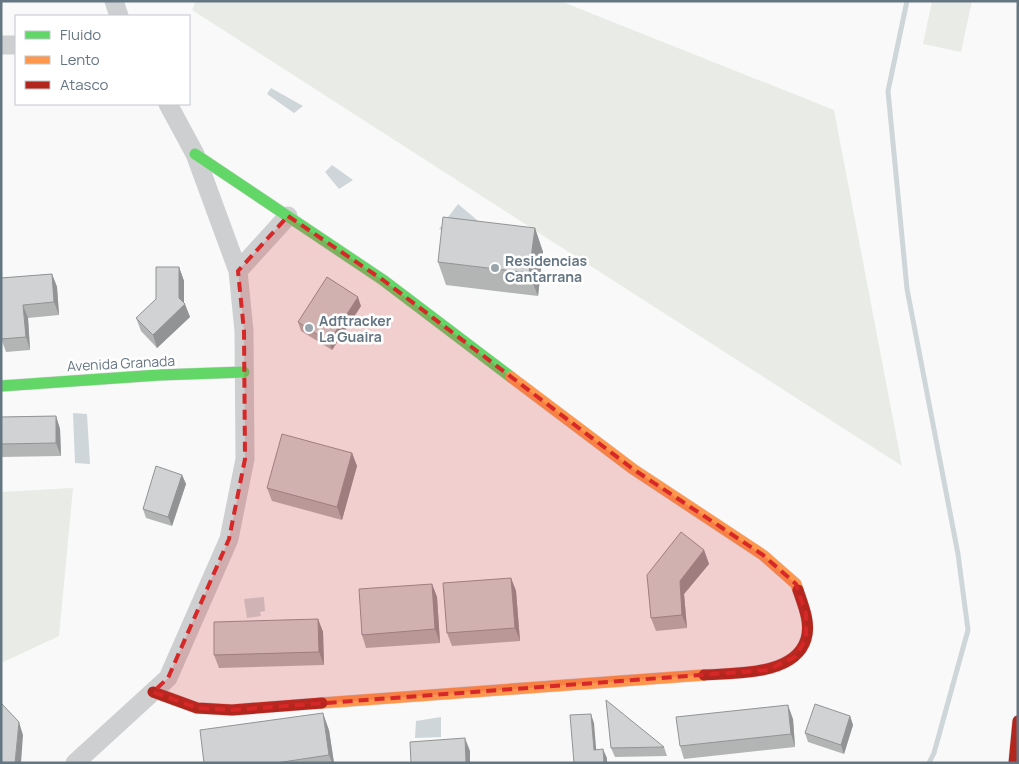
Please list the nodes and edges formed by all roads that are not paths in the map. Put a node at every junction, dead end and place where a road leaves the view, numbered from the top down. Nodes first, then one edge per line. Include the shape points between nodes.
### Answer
1 (15, 44) edge
2 (1, 45) edge
3 (169, 105) edge
4 (195, 154) junction
5 (288, 216) junction
6 (238, 271) junction
7 (244, 372) junction
8 (1, 386) edge
9 (153, 692) junction
10 (1018, 721) edge
11 (75, 763) edge
12 (1014, 763) edge

1 - 2 street
3 - 4 street
4 - 5 street
4 - 6 street
5 - 6 street
5 - 9 street via 383,280 633,469 763,555 796,584 806,614 806,640 795,657 768,670 232,710 197,708
6 - 7 street
7 - 8 street, Avenida Granada
7 - 9 street via 245,459 230,539 168,678
9 - 11 street
10 - 12 street

